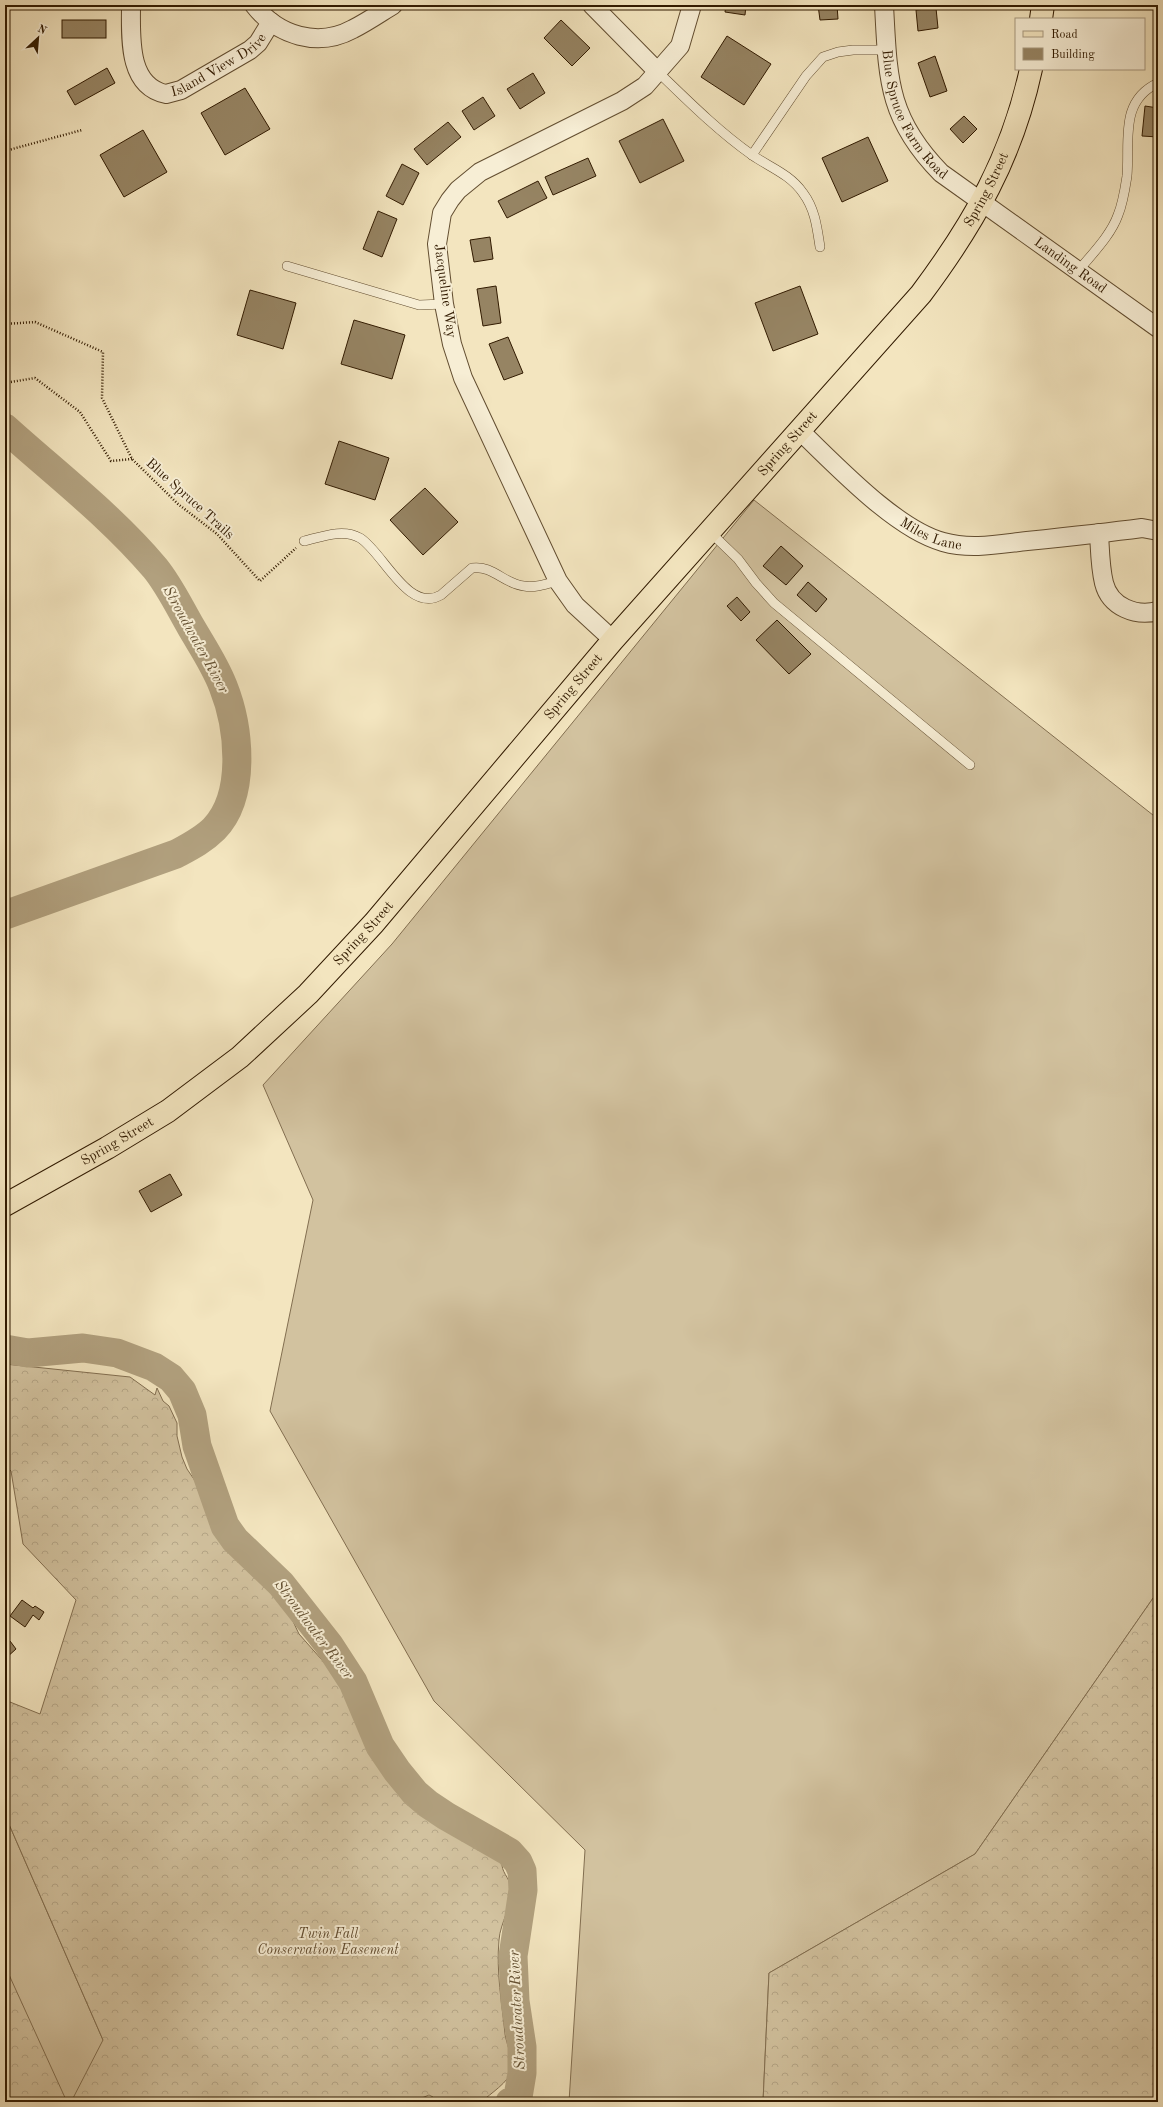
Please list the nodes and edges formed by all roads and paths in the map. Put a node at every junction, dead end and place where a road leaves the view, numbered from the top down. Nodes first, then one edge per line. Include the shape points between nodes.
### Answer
1 (131, 5) edge
2 (254, 5) edge
3 (393, 5) edge
4 (592, 5) edge
5 (692, 5) edge
6 (884, 5) edge
7 (1043, 5) edge
8 (1041, 18) edge
9 (271, 22) junction
10 (886, 50) junction
11 (1031, 70) edge
12 (658, 72) junction
13 (1158, 83) edge
14 (82, 130) dead end
15 (5, 150) edge
16 (752, 155) junction
17 (982, 204) junction
18 (820, 247) dead end
19 (287, 266) dead end
20 (1079, 270) junction
21 (444, 304) junction
22 (5, 324) edge
23 (1158, 328) edge
24 (5, 383) edge
25 (799, 430) junction
26 (132, 459) junction
27 (709, 531) junction
28 (1158, 531) edge
29 (1099, 533) junction
30 (304, 541) joint
31 (558, 581) junction
32 (1158, 611) edge
33 (613, 640) junction
34 (970, 765) dead end
35 (5, 1204) edge

1 - 9 street, Island View Drive via 130,40 137,68 148,85 166,94 181,90 250,50 258,43
2 - 9 street
3 - 9 street via 353,30 330,37 296,36
4 - 12 street
5 - 12 street, Jacqueline Way via 680,46
6 - 10 street, Blue Spruce Farm Road
7 - 8 main road
10 - 16 lane via 853,50 823,57 806,76
10 - 17 street, Blue Spruce Farm Road via 893,97 900,118 912,140 941,173
11 - 17 main road, Spring Street via 1021,113
12 - 16 lane
12 - 21 street, Jacqueline Way via 645,86 622,101 491,165 458,190 442,213 437,244
13 - 20 lane via 1138,98 1131,112 1127,177 1117,217
14 - 15 path
16 - 18 lane via 796,183 816,219
17 - 20 street, Landing Road
17 - 25 main road, Spring Street via 951,253 920,294
19 - 21 lane via 419,305
20 - 23 street, Landing Road
21 - 31 street, Jacqueline Way via 452,344 463,378
22 - 26 path, Blue Spruce Trails via 35,322 103,352 102,398
24 - 26 path, Blue Spruce Trails via 35,378 80,412 111,462
25 - 27 main road, Spring Street
25 - 29 street, Miles Lane via 856,484 899,519 915,530 942,542 973,546
26 - 30 path, Blue Spruce Trails via 178,504 217,534 260,581
27 - 33 main road, Spring Street
27 - 34 lane via 738,559 774,603
28 - 29 street, Miles Lane via 1142,528
29 - 32 street via 1103,582 1109,594 1118,604 1130,611
30 - 31 lane via 341,533 360,538 411,593 427,600 441,595 465,572 476,567 487,568 509,581 524,586
31 - 33 street, Jacqueline Way via 575,605
33 - 35 main road, Spring Street via 374,923 303,999 240,1057 168,1111

